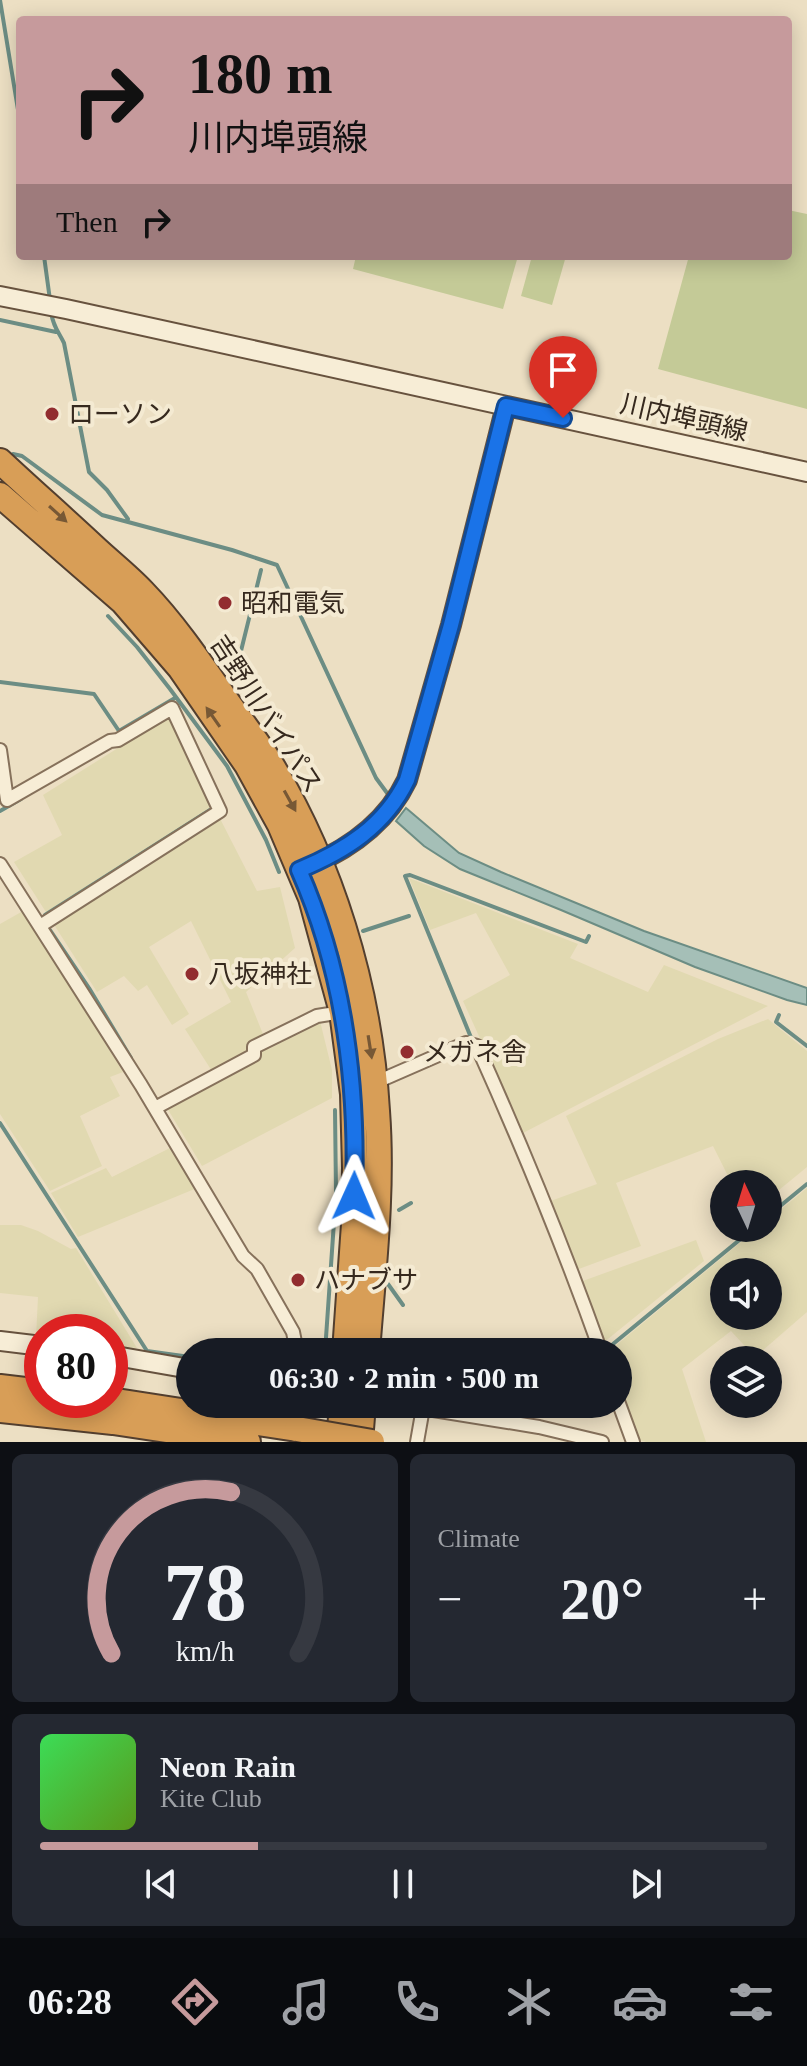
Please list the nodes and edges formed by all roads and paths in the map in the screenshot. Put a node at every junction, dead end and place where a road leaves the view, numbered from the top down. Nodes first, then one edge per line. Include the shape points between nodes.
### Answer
1 (0, 296) edge
2 (506, 406) junction
3 (0, 461) edge
4 (807, 472) edge
5 (0, 495) edge
6 (0, 750) edge
7 (0, 864) edge
8 (310, 866) junction
9 (40, 926) junction
10 (342, 1012) junction
11 (374, 1083) junction
12 (353, 1094) junction
13 (155, 1108) junction
14 (294, 1338) edge
15 (346, 1338) edge
16 (368, 1338) edge
17 (596, 1338) edge
18 (0, 1341) edge
19 (24, 1344) edge
20 (128, 1358) edge
21 (176, 1367) edge
22 (0, 1387) edge
23 (24, 1390) edge
24 (128, 1403) edge
25 (0, 1410) edge
26 (341, 1418) edge
27 (362, 1418) edge
28 (421, 1418) edge
29 (484, 1418) edge
30 (624, 1418) edge
31 (248, 1442) edge
32 (339, 1442) edge
33 (360, 1442) edge
34 (372, 1442) edge
35 (417, 1442) edge
36 (602, 1442) edge
37 (633, 1442) edge

1 - 2 main road, 川内埠頭線
2 - 4 main road, 川内埠頭線
2 - 8 main road via 407,780 375,826
3 -> 8 highway, 吉野川バイパス via 143,592 198,658 299,816
8 -> 5 highway, 吉野川バイパス via 180,668 123,602
6 - 9 street via 7,800 172,708 220,811
7 - 9 street
8 - 10 highway, 吉野川バイパス via 311,898
8 -> 11 highway, 吉野川バイパス via 339,912 355,970
9 - 13 street
10 - 12 highway, 吉野川バイパス
10 - 13 street via 317,1016 254,1047 254,1055
11 - 12 street
11 - 16 highway, 吉野川バイパス via 379,1182
11 - 17 street via 466,1043 477,1046 521,1143
12 - 15 highway, 吉野川バイパス via 354,1224
13 - 14 street
18 - 19 main road
20 - 21 main road
22 - 23 highway
24 - 34 highway, bridge
25 - 31 highway
26 - 32 highway
27 - 33 highway
28 - 35 street
29 - 36 street
30 - 37 street

